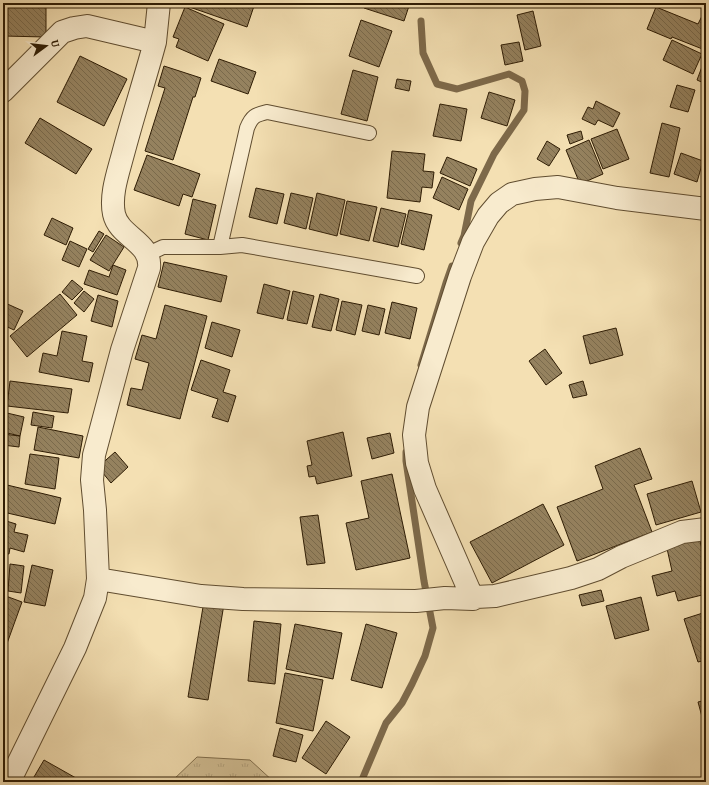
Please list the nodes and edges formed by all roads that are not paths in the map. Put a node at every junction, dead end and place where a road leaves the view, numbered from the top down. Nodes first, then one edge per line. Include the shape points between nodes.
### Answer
1 (159, 3) edge
2 (155, 42) junction
3 (3, 91) edge
4 (370, 133) dead end
5 (706, 209) edge
6 (220, 247) junction
7 (148, 254) junction
8 (417, 276) dead end
9 (706, 529) edge
10 (98, 579) junction
11 (473, 599) junction
12 (9, 782) edge

1 - 2 street
2 - 3 street via 86,26 74,28 62,32
2 - 7 street via 116,180 112,205 119,225
4 - 6 lane via 267,112 251,118
5 - 11 street via 617,198 558,187 512,194 499,203 488,216 473,242 460,276 418,407 414,435 417,464 425,489
6 - 7 lane via 163,247
6 - 8 lane via 242,245
7 - 10 street via 149,268 122,350 94,455 92,480
9 - 11 street via 682,532 598,569 571,578
10 - 11 street via 201,596 243,599 416,602 445,598
10 - 12 street via 95,598 75,648

